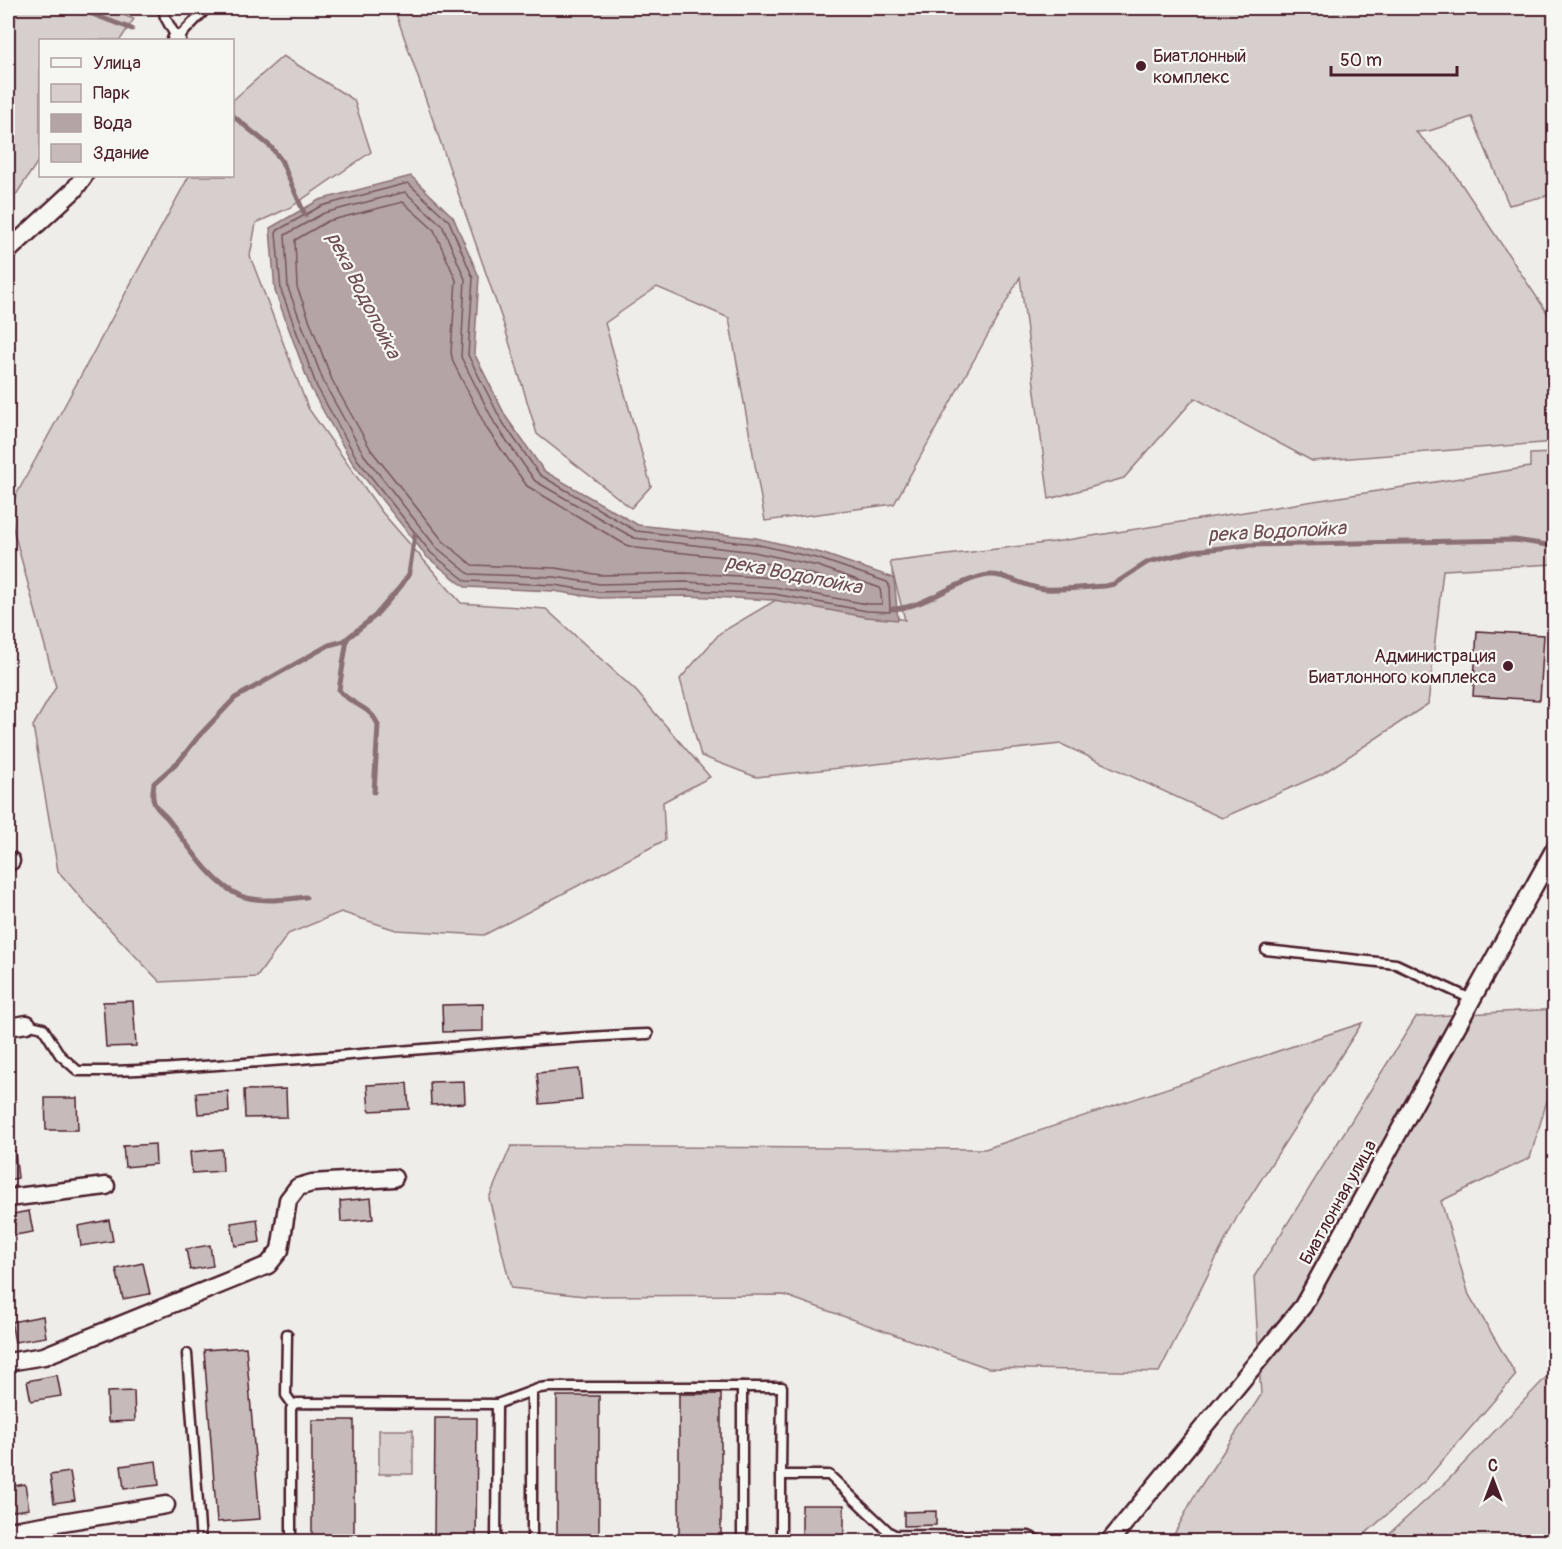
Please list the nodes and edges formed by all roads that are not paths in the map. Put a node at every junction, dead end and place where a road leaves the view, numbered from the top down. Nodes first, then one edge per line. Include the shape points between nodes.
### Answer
1 (163, 8) edge
2 (207, 8) edge
3 (176, 39) edge
4 (178, 39) edge
5 (83, 177) edge
6 (8, 251) edge
7 (1554, 850) edge
8 (1266, 950) dead end
9 (1472, 999) junction
10 (27, 1024) joint
11 (8, 1027) edge
12 (648, 1034) dead end
13 (394, 1178) dead end
14 (106, 1186) dead end
15 (8, 1198) edge
16 (286, 1334) dead end
17 (187, 1354) dead end
18 (8, 1362) edge
19 (742, 1387) junction
20 (532, 1391) junction
21 (497, 1404) junction
22 (292, 1405) junction
23 (782, 1475) junction
24 (166, 1505) dead end
25 (8, 1531) edge
26 (990, 1539) edge
27 (201, 1542) edge
28 (291, 1542) edge
29 (496, 1542) edge
30 (532, 1542) edge
31 (742, 1542) edge
32 (781, 1542) edge
33 (1041, 1542) edge
34 (1109, 1542) edge

1 - 3 lane
2 - 4 lane
5 - 6 street
7 - 9 street, Биатлонная улица
8 - 9 lane via 1396,964
9 - 34 street, Биатлонная улица via 1303,1306
10 - 11 street
10 - 12 lane via 43,1028 60,1054 78,1071 122,1072 495,1042
13 - 18 street via 298,1187 288,1200 280,1250 268,1265 44,1356
14 - 15 street
16 - 22 lane via 286,1395
17 - 27 lane
19 - 20 lane via 548,1387
19 - 23 lane via 782,1387
19 - 31 lane
20 - 21 lane
20 - 30 lane
21 - 22 lane
21 - 29 lane
22 - 28 lane
23 - 26 lane via 830,1475 895,1535
23 - 32 lane
24 - 25 street
26 - 33 lane via 1029,1536

